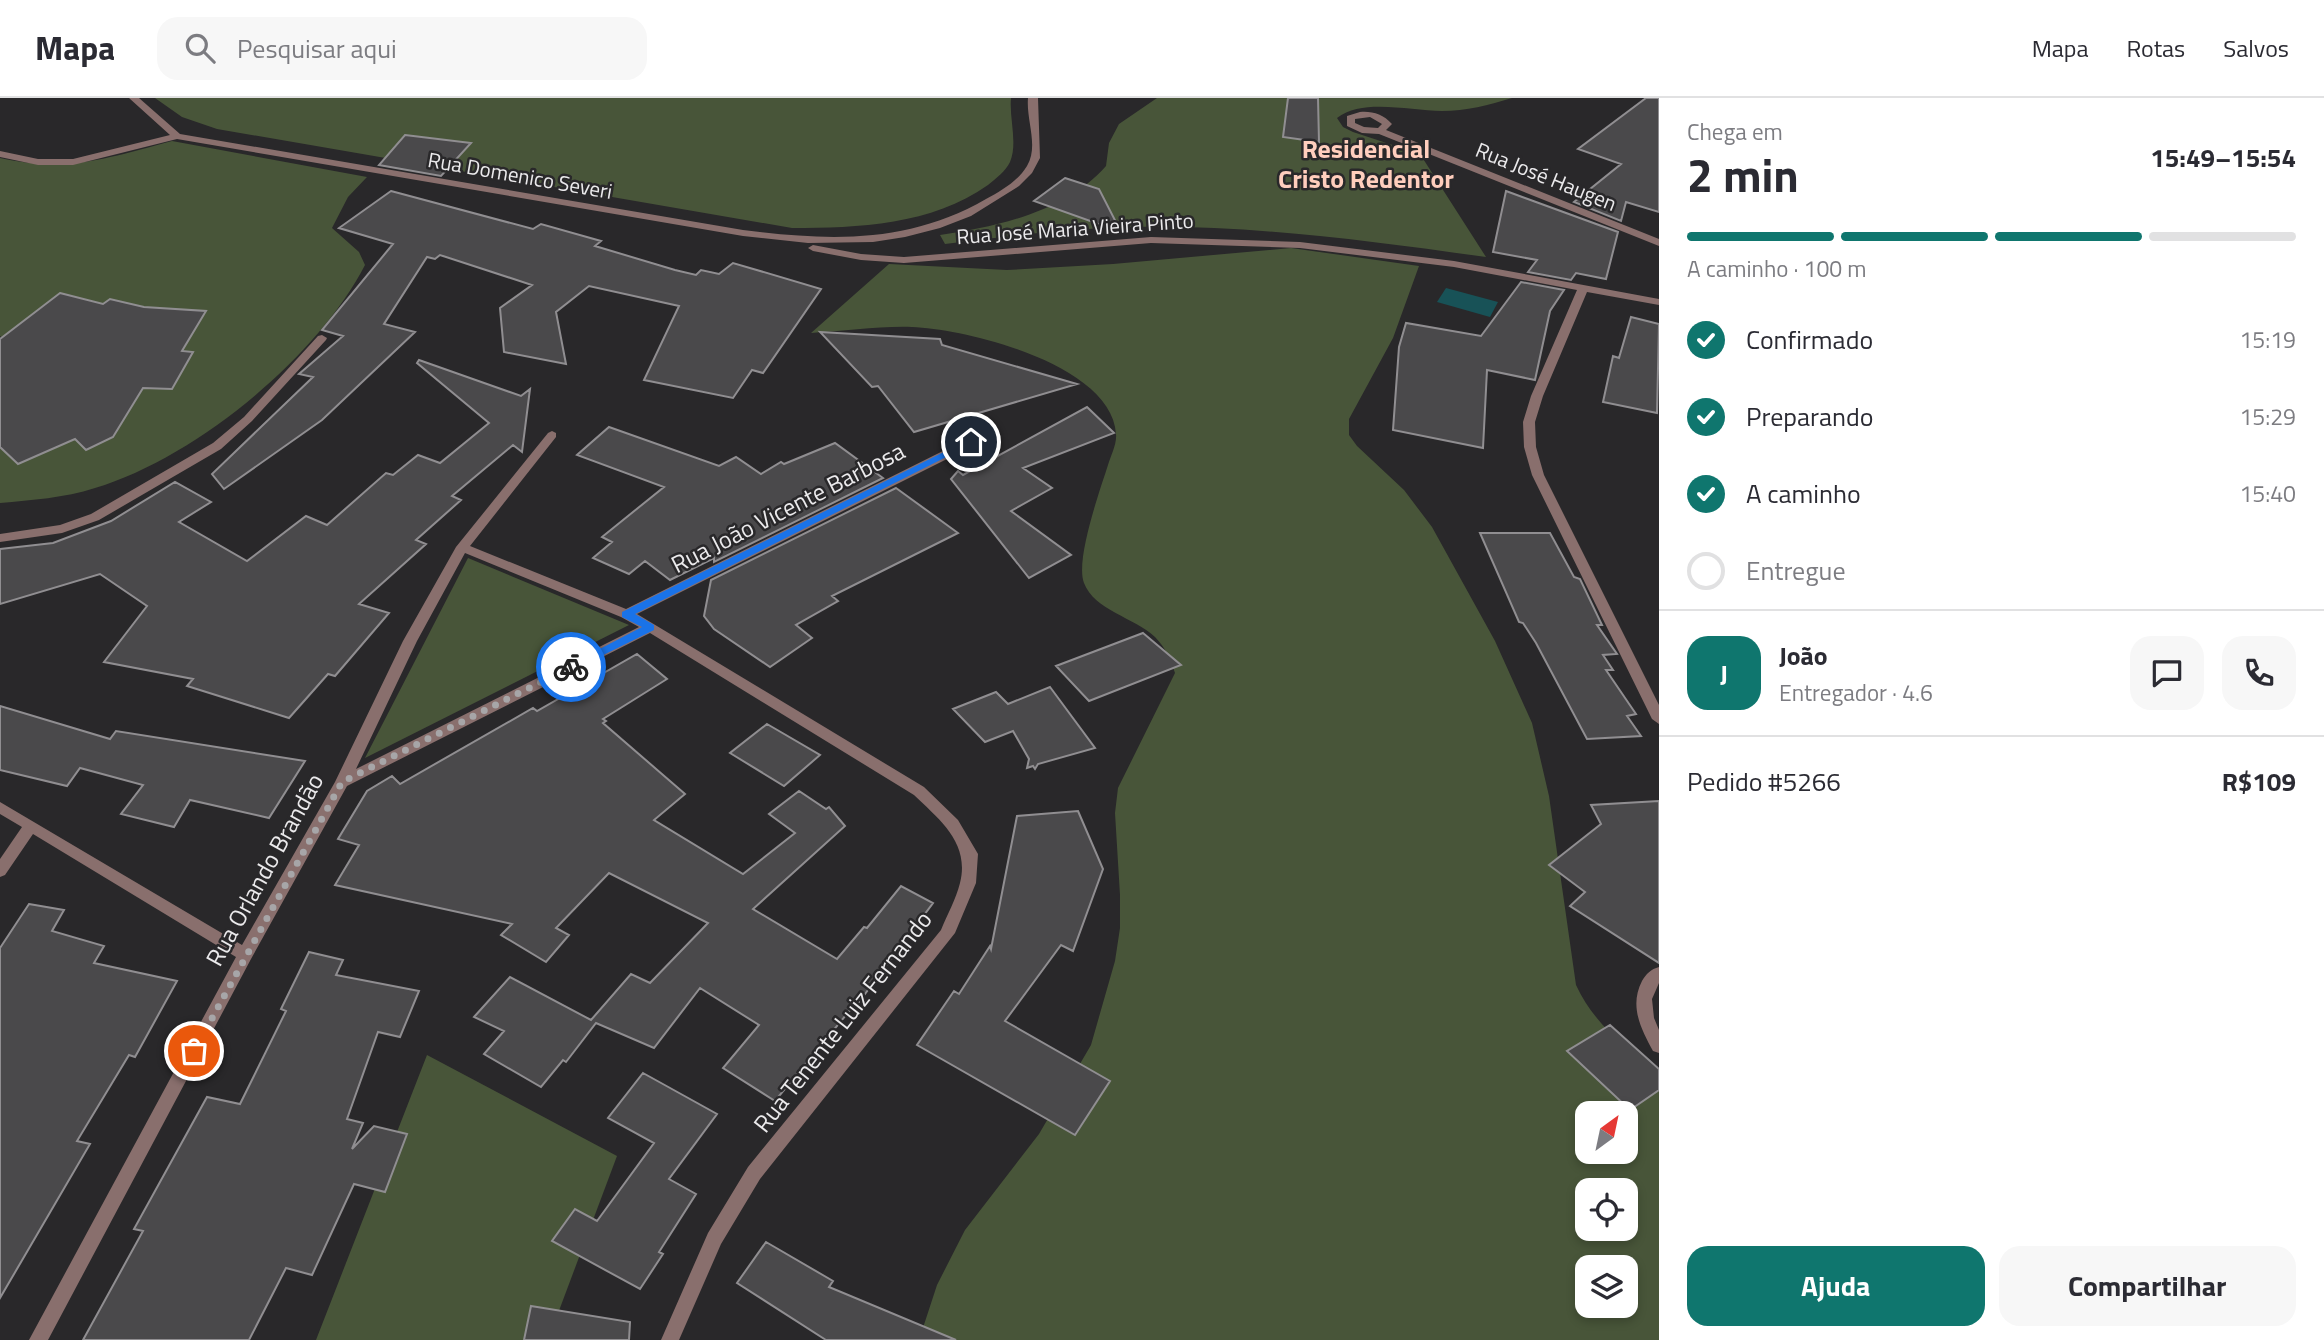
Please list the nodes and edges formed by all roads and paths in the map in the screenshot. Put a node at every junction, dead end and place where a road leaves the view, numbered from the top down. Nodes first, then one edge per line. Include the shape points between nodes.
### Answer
1 (134, 98) edge
2 (1033, 98) edge
3 (1380, 131) dead end
4 (177, 136) junction
5 (0, 154) edge
6 (743, 233) junction
7 (897, 235) junction
8 (1659, 243) edge
9 (925, 258) junction
10 (1584, 287) junction
11 (1659, 289) edge
12 (1655, 301) edge
13 (322, 338) dead end
14 (552, 435) dead end
15 (971, 442) dead end
16 (0, 538) edge
17 (462, 547) junction
18 (626, 614) junction
19 (650, 627) junction
20 (1659, 719) edge
21 (342, 782) junction
22 (0, 807) edge
23 (31, 826) junction
24 (0, 871) edge
25 (245, 955) junction
26 (1659, 973) edge
27 (1659, 1046) edge
28 (38, 1340) edge
29 (670, 1340) edge

1 - 4 street
2 - 7 street, Rua Domenico Severi via 1036,154 1021,179 972,212
3 - 8 street, Rua José Haugen
4 - 5 street via 74,162 38,162
4 - 6 street, Rua Domenico Severi
6 - 7 street, Rua Domenico Severi via 805,241
6 - 9 street, Rua José Maria Vieira Pinto via 861,257
7 - 9 street via 884,242 885,248
9 - 10 street, Rua José Maria Vieira Pinto via 1150,240 1223,241 1376,253
10 - 12 street, Rua José Maria Vieira Pinto
10 - 20 street via 1537,396 1529,422 1530,447 1538,475
11 - 12 street
13 - 16 street via 217,446 95,517 62,529
14 - 17 street, Rua Orlando Brandão
15 - 18 street, Rua João Vicente Barbosa
17 - 18 street, Rua Tenente Luiz Fernando
17 - 21 street, Rua Orlando Brandão via 410,641
18 - 19 street, Rua Tenente Luiz Fernando
19 - 21 street
19 - 29 street, Rua Tenente Luiz Fernando via 919,791 953,824 970,854 968,883 947,933 754,1173 714,1239
21 - 25 street, Rua Orlando Brandão
22 - 23 street
23 - 24 street
23 - 25 street
25 - 28 street, Rua Orlando Brandão
26 - 27 street via 1644,992 1643,1010

